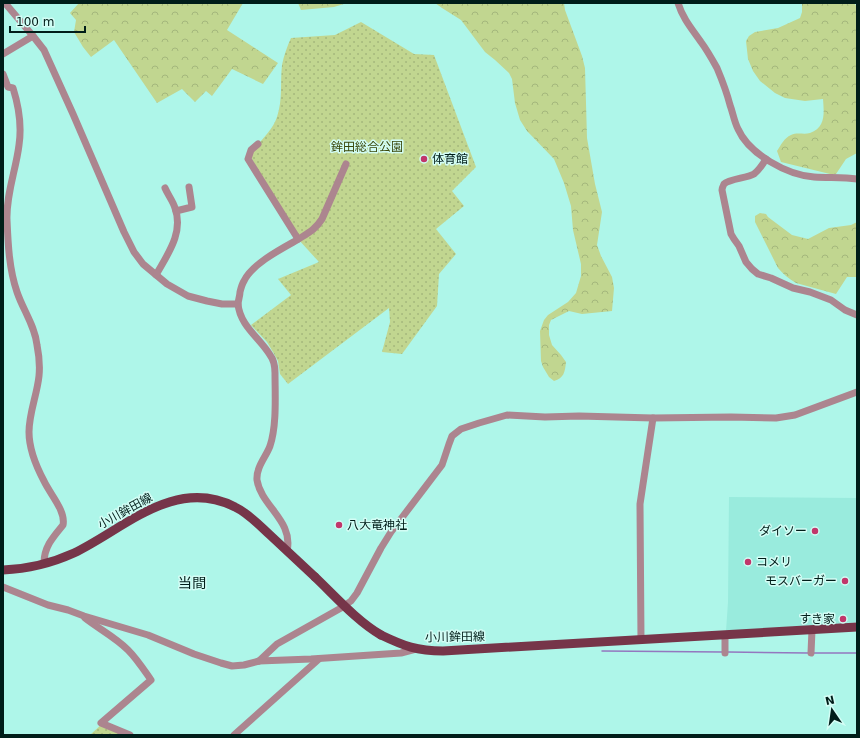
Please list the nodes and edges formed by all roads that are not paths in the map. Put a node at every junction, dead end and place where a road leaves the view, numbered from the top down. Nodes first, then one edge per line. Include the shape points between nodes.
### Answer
1 (5, 3) edge
2 (678, 3) edge
3 (33, 36) junction
4 (3, 54) edge
5 (3, 74) edge
6 (258, 144) dead end
7 (766, 159) junction
8 (346, 164) dead end
9 (857, 179) edge
10 (189, 187) dead end
11 (165, 188) dead end
12 (176, 211) junction
13 (298, 239) junction
14 (156, 275) junction
15 (238, 304) junction
16 (857, 315) edge
17 (857, 392) edge
18 (653, 418) junction
19 (287, 551) junction
20 (44, 563) junction
21 (3, 570) edge
22 (3, 587) edge
23 (84, 616) junction
24 (857, 627) edge
25 (812, 630) junction
26 (725, 635) junction
27 (641, 640) junction
28 (416, 649) junction
29 (725, 652) dead end
30 (811, 652) dead end
31 (319, 659) junction
32 (259, 661) junction
33 (130, 735) edge
34 (234, 735) edge

1 - 3 street
2 - 7 street via 682,15 702,42 716,68 742,137
3 - 4 street
3 - 14 street via 51,63 134,252
5 - 20 street via 8,87 13,88 20,121 19,146 11,181 7,221 10,259 17,293 36,336 39,361 39,377 29,423 29,437 38,470 62,513 63,521 63,525 48,545
6 - 13 street via 250,150 248,159
7 - 9 street via 798,174
7 - 16 street via 755,173 727,182 722,190 731,234 746,262 758,274 831,300
8 - 13 street via 318,226
10 - 12 street via 192,207
11 - 12 street
12 - 14 street via 176,236
13 - 15 street via 261,262 249,274 244,280
14 - 15 street via 172,288 193,297 222,304
15 - 19 street via 247,327 271,356 276,373 274,426 270,446 257,478 261,493 282,521 288,540
17 - 18 street via 795,415 776,418
18 - 27 street via 640,504
18 - 32 street via 507,415 462,429 452,436 442,465 391,532 351,601 277,644
19 - 20 main road, 小川鉾田線 via 235,506 212,499 191,497 159,505 75,552
19 - 28 main road, 小川鉾田線, bridge via 369,627 400,644
20 - 21 main road, 小川鉾田線
22 - 23 street
23 - 32 street via 148,635 221,664 238,666
23 - 33 street via 128,649 151,680 101,723
24 - 25 main road, 小川鉾田線
25 - 26 main road, 小川鉾田線
25 - 30 street
26 - 27 main road, 小川鉾田線
26 - 29 street
27 - 28 main road, 小川鉾田線 via 443,651
28 - 31 street via 401,653
31 - 32 street
31 - 34 street

